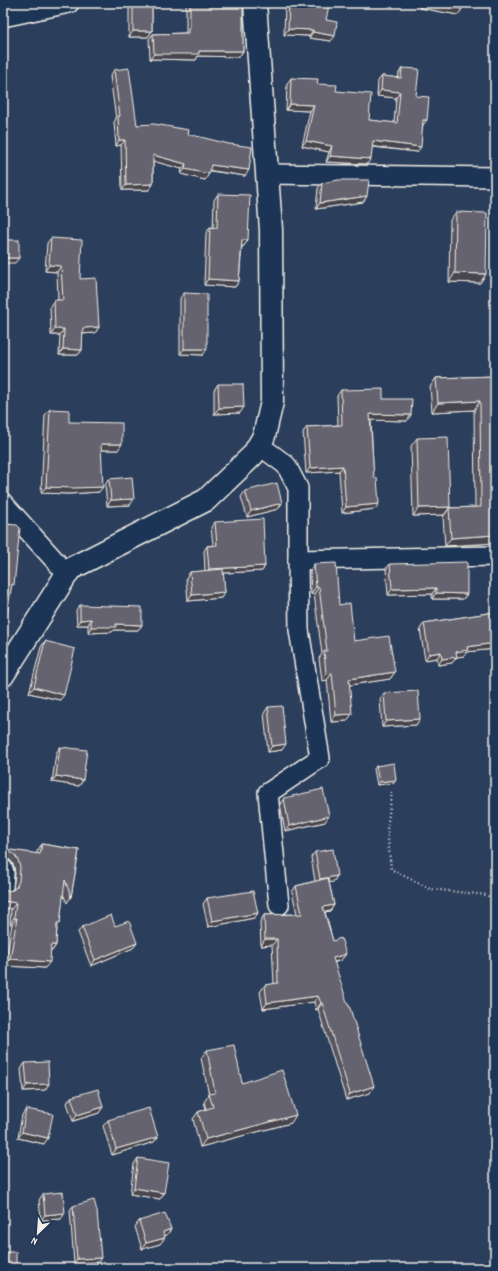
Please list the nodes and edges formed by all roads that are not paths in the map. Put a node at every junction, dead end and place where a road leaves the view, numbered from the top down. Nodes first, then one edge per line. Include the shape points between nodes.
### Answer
1 (69, 3) edge
2 (255, 3) edge
3 (3, 17) edge
4 (267, 174) junction
5 (495, 177) edge
6 (259, 445) junction
7 (3, 503) edge
8 (495, 556) edge
9 (298, 560) junction
10 (67, 574) junction
11 (3, 675) edge
12 (3, 869) edge
13 (3, 887) edge
14 (279, 905) dead end

1 - 3 street
2 - 4 street
4 - 5 street
4 - 6 street via 271,230 272,402 264,436
6 - 9 street via 286,465 298,488
6 - 10 street via 253,455 206,500 70,570
7 - 10 street
8 - 9 street
9 - 14 street via 299,630 320,758 268,793
10 - 11 street
12 - 13 street

